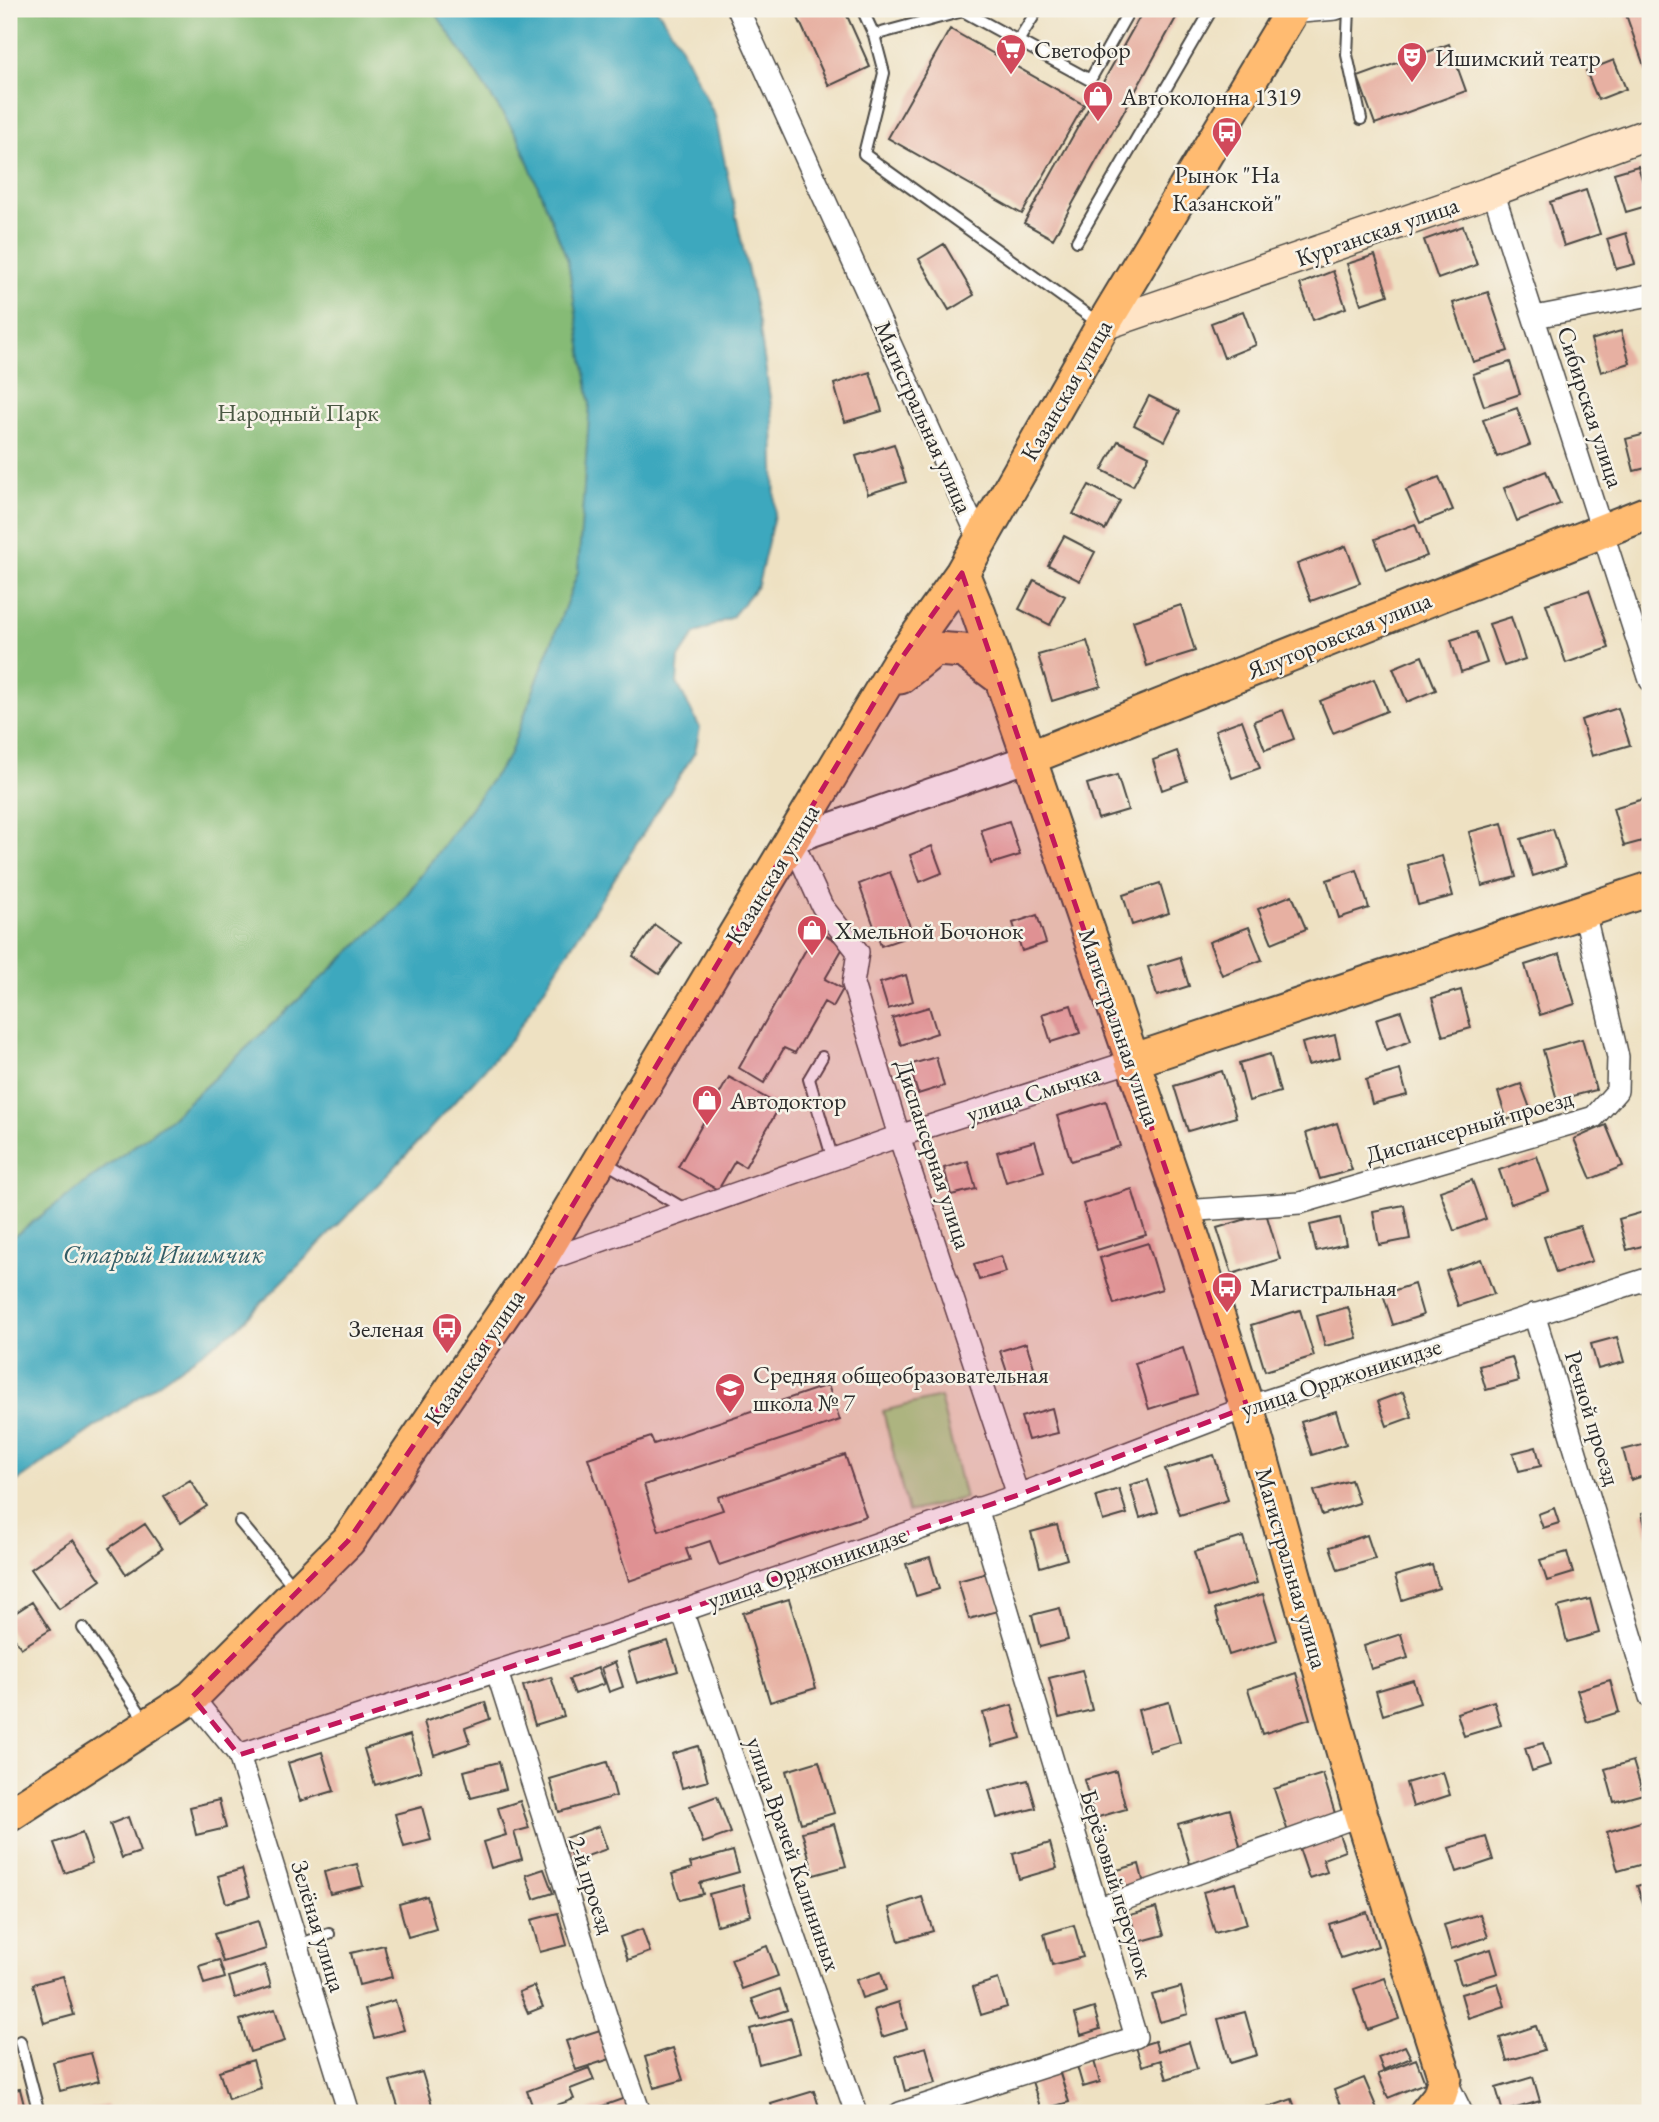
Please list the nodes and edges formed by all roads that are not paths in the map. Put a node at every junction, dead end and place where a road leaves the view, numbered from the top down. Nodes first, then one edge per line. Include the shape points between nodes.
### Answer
1 (738, 9) edge
2 (862, 9) edge
3 (1038, 9) edge
4 (1130, 9) edge
5 (1212, 9) edge
6 (1336, 9) edge
7 (1349, 9) edge
8 (1289, 10) edge
9 (874, 35) junction
10 (1018, 41) junction
11 (1361, 119) dead end
12 (1650, 133) edge
13 (1493, 191) junction
14 (1077, 241) dead end
15 (1650, 295) edge
16 (1535, 317) junction
17 (1102, 326) junction
18 (1650, 512) edge
19 (1602, 531) junction
20 (962, 573) junction
21 (1002, 679) junction
22 (1650, 680) edge
23 (880, 692) junction
24 (1029, 758) junction
25 (792, 840) junction
26 (1650, 889) edge
27 (1584, 911) junction
28 (822, 1057) dead end
29 (1132, 1061) junction
30 (899, 1136) junction
31 (600, 1159) junction
32 (833, 1160) junction
33 (688, 1210) junction
34 (1184, 1211) junction
35 (538, 1263) junction
36 (1650, 1278) edge
37 (1534, 1314) junction
38 (1247, 1407) junction
39 (1018, 1494) junction
40 (977, 1508) junction
41 (240, 1522) dead end
42 (298, 1591) junction
43 (682, 1611) junction
44 (83, 1628) dead end
45 (497, 1672) junction
46 (192, 1697) junction
47 (1650, 1697) edge
48 (148, 1725) junction
49 (239, 1755) junction
50 (10, 1811) edge
51 (1361, 1815) junction
52 (1097, 1909) junction
53 (329, 1934) dead end
54 (298, 1945) junction
55 (20, 2041) dead end
56 (1445, 2078) junction
57 (39, 2113) edge
58 (349, 2113) edge
59 (640, 2113) edge
60 (856, 2113) edge
61 (900, 2113) edge
62 (1426, 2113) edge
63 (1462, 2113) edge

1 - 20 street, Магистральная улица via 977,534
2 - 9 lane
3 - 10 lane
4 - 10 lane via 1090,80
5 - 14 lane
6 - 8 street
7 - 11 lane via 1347,55
8 - 17 main road, Казанская улица
9 - 10 lane via 963,11
9 - 17 lane via 884,73 864,154
12 - 13 main road, Курганская улица
13 - 16 street, Сибирская улица
13 - 17 main road, Курганская улица
15 - 16 street
16 - 19 street, Сибирская улица
17 - 20 main road, Казанская улица
18 - 19 main road, Ялуторовская улица
19 - 22 street, Сибирская улица
19 - 24 main road, Ялуторовская улица
20 - 21 main road, Магистральная улица
20 - 23 main road, Казанская улица
21 - 23 main road via 964,651 935,649
21 - 24 main road, Магистральная улица
23 - 25 main road, Казанская улица
24 - 25 street
24 - 29 main road, Магистральная улица
25 - 30 street, Диспансерная улица via 822,906 858,951 853,984
25 - 31 main road, Казанская улица
26 - 27 main road, улица Смычка
27 - 29 main road, улица Смычка
27 - 34 street, Диспансерный проезд via 1618,1057 1617,1091 1594,1117 1300,1203
28 - 32 lane via 809,1079
29 - 30 street, улица Смычка
29 - 34 main road, Магистральная улица
30 - 32 street, улица Смычка
30 - 39 street, Диспансерная улица
31 - 33 lane
31 - 35 main road, Казанская улица
32 - 33 street, улица Смычка
33 - 35 street, улица Смычка
34 - 38 main road, Магистральная улица via 1234,1343
35 - 42 main road, Казанская улица via 348,1541
36 - 37 street, улица Орджоникидзе
37 - 38 street, улица Орджоникидзе
37 - 47 street, Речной проезд
38 - 39 street, улица Орджоникидзе
38 - 51 main road, Магистральная улица
39 - 40 street, улица Орджоникидзе
40 - 43 street, улица Орджоникидзе
40 - 52 street, Берёзовый переулок
41 - 42 lane
42 - 46 main road, Казанская улица
43 - 45 street, улица Орджоникидзе
43 - 60 street, улица Врачей Калининых
44 - 48 lane
45 - 49 street, улица Орджоникидзе
45 - 59 street, 2-й проезд
46 - 48 main road
46 - 49 street
48 - 50 main road
49 - 54 street, Зелёная улица
51 - 52 street
51 - 56 main road, Магистральная улица
52 - 61 street, Берёзовый переулок via 1136,2037
53 - 54 lane
54 - 58 street, Зелёная улица
55 - 57 lane
56 - 62 main road via 1439,2097
56 - 63 street

